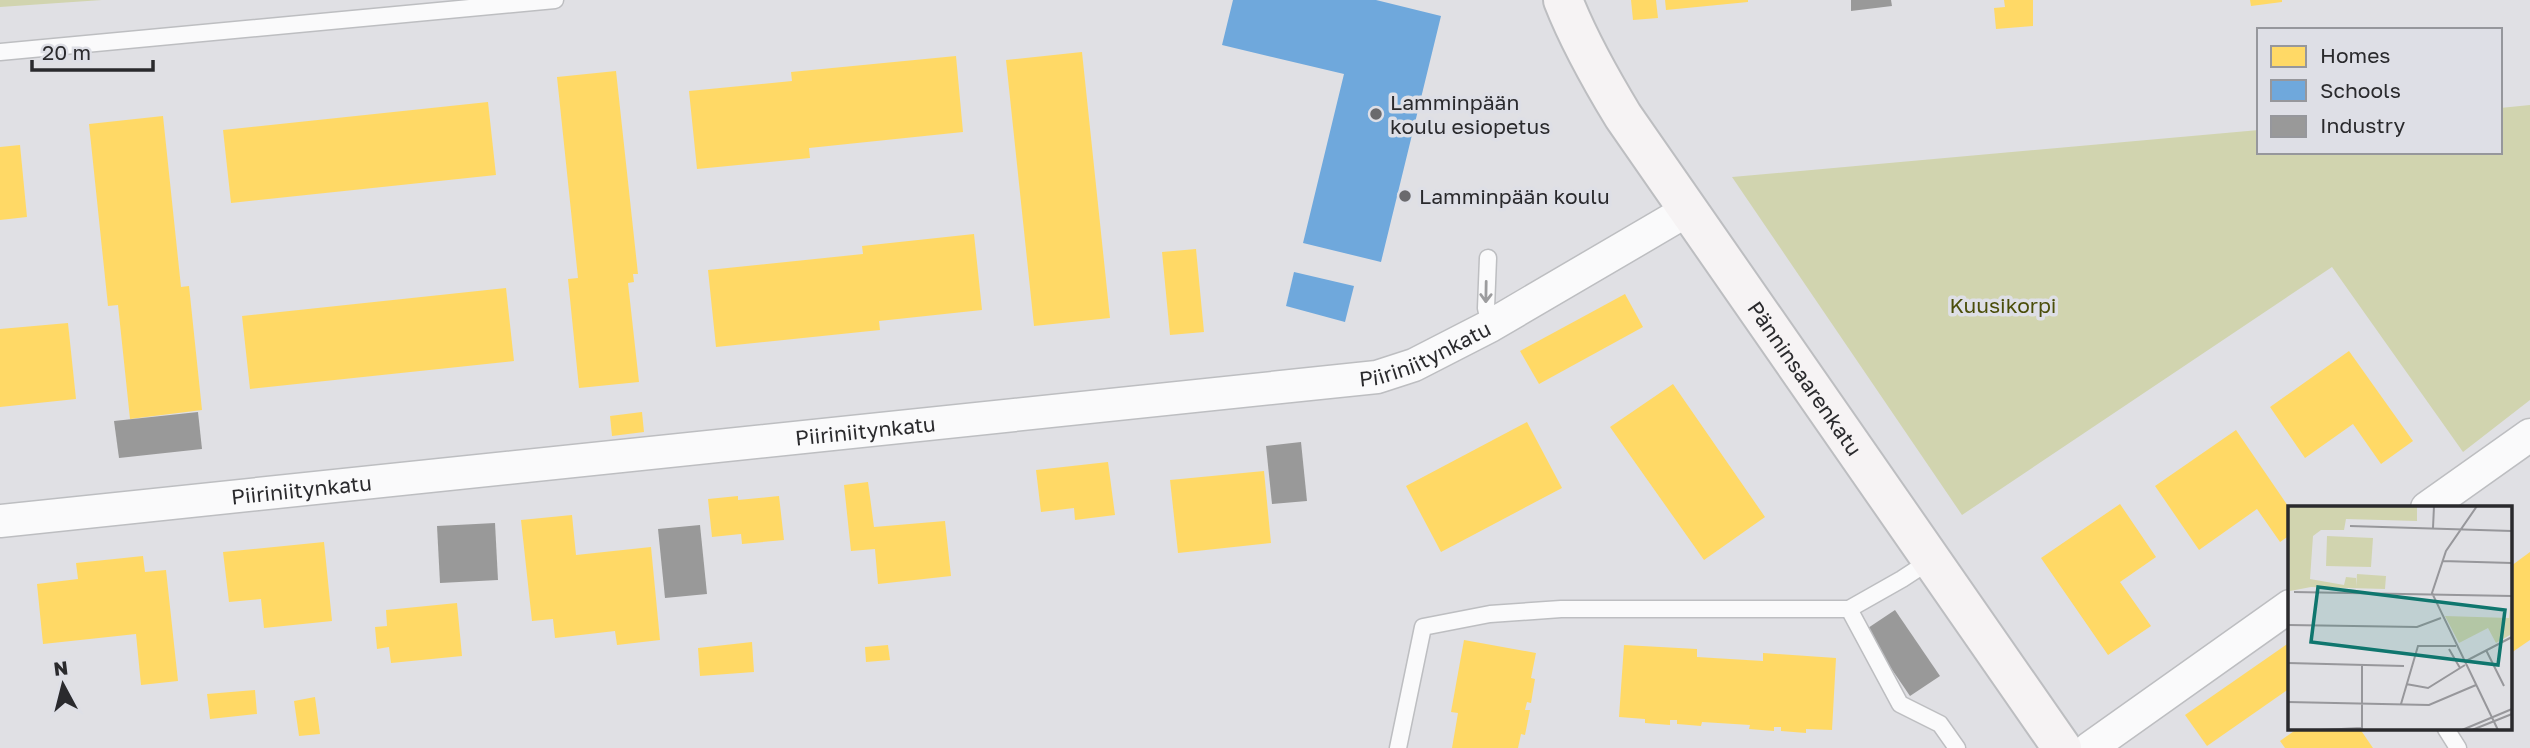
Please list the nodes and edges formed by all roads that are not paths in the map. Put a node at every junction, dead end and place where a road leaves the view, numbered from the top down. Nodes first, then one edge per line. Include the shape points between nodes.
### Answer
1 (555, 0) edge
2 (1563, 0) edge
3 (0, 52) edge
4 (1688, 210) junction
5 (1488, 258) dead end
6 (1490, 326) junction
7 (2530, 435) edge
8 (2430, 506) edge
9 (0, 521) edge
10 (1931, 560) junction
11 (2288, 607) edge
12 (1849, 609) junction
13 (2446, 730) edge
14 (1398, 748) edge
15 (1957, 748) edge
16 (2062, 748) edge
17 (2090, 748) edge
18 (2458, 748) edge

1 - 3 lane
2 - 4 street, Pänninsaarenkatu via 1623,116
4 - 6 street, Piiriniitynkatu
4 - 10 street, Pänninsaarenkatu
5 -> 6 lane
6 - 9 street, Piiriniitynkatu via 1414,365 1377,377
7 - 8 street
10 - 12 lane
10 - 16 street, Pänninsaarenkatu
11 - 17 street
12 - 14 lane via 1561,609 1490,614 1423,627
12 - 15 lane via 1900,704 1940,724
13 - 18 lane

